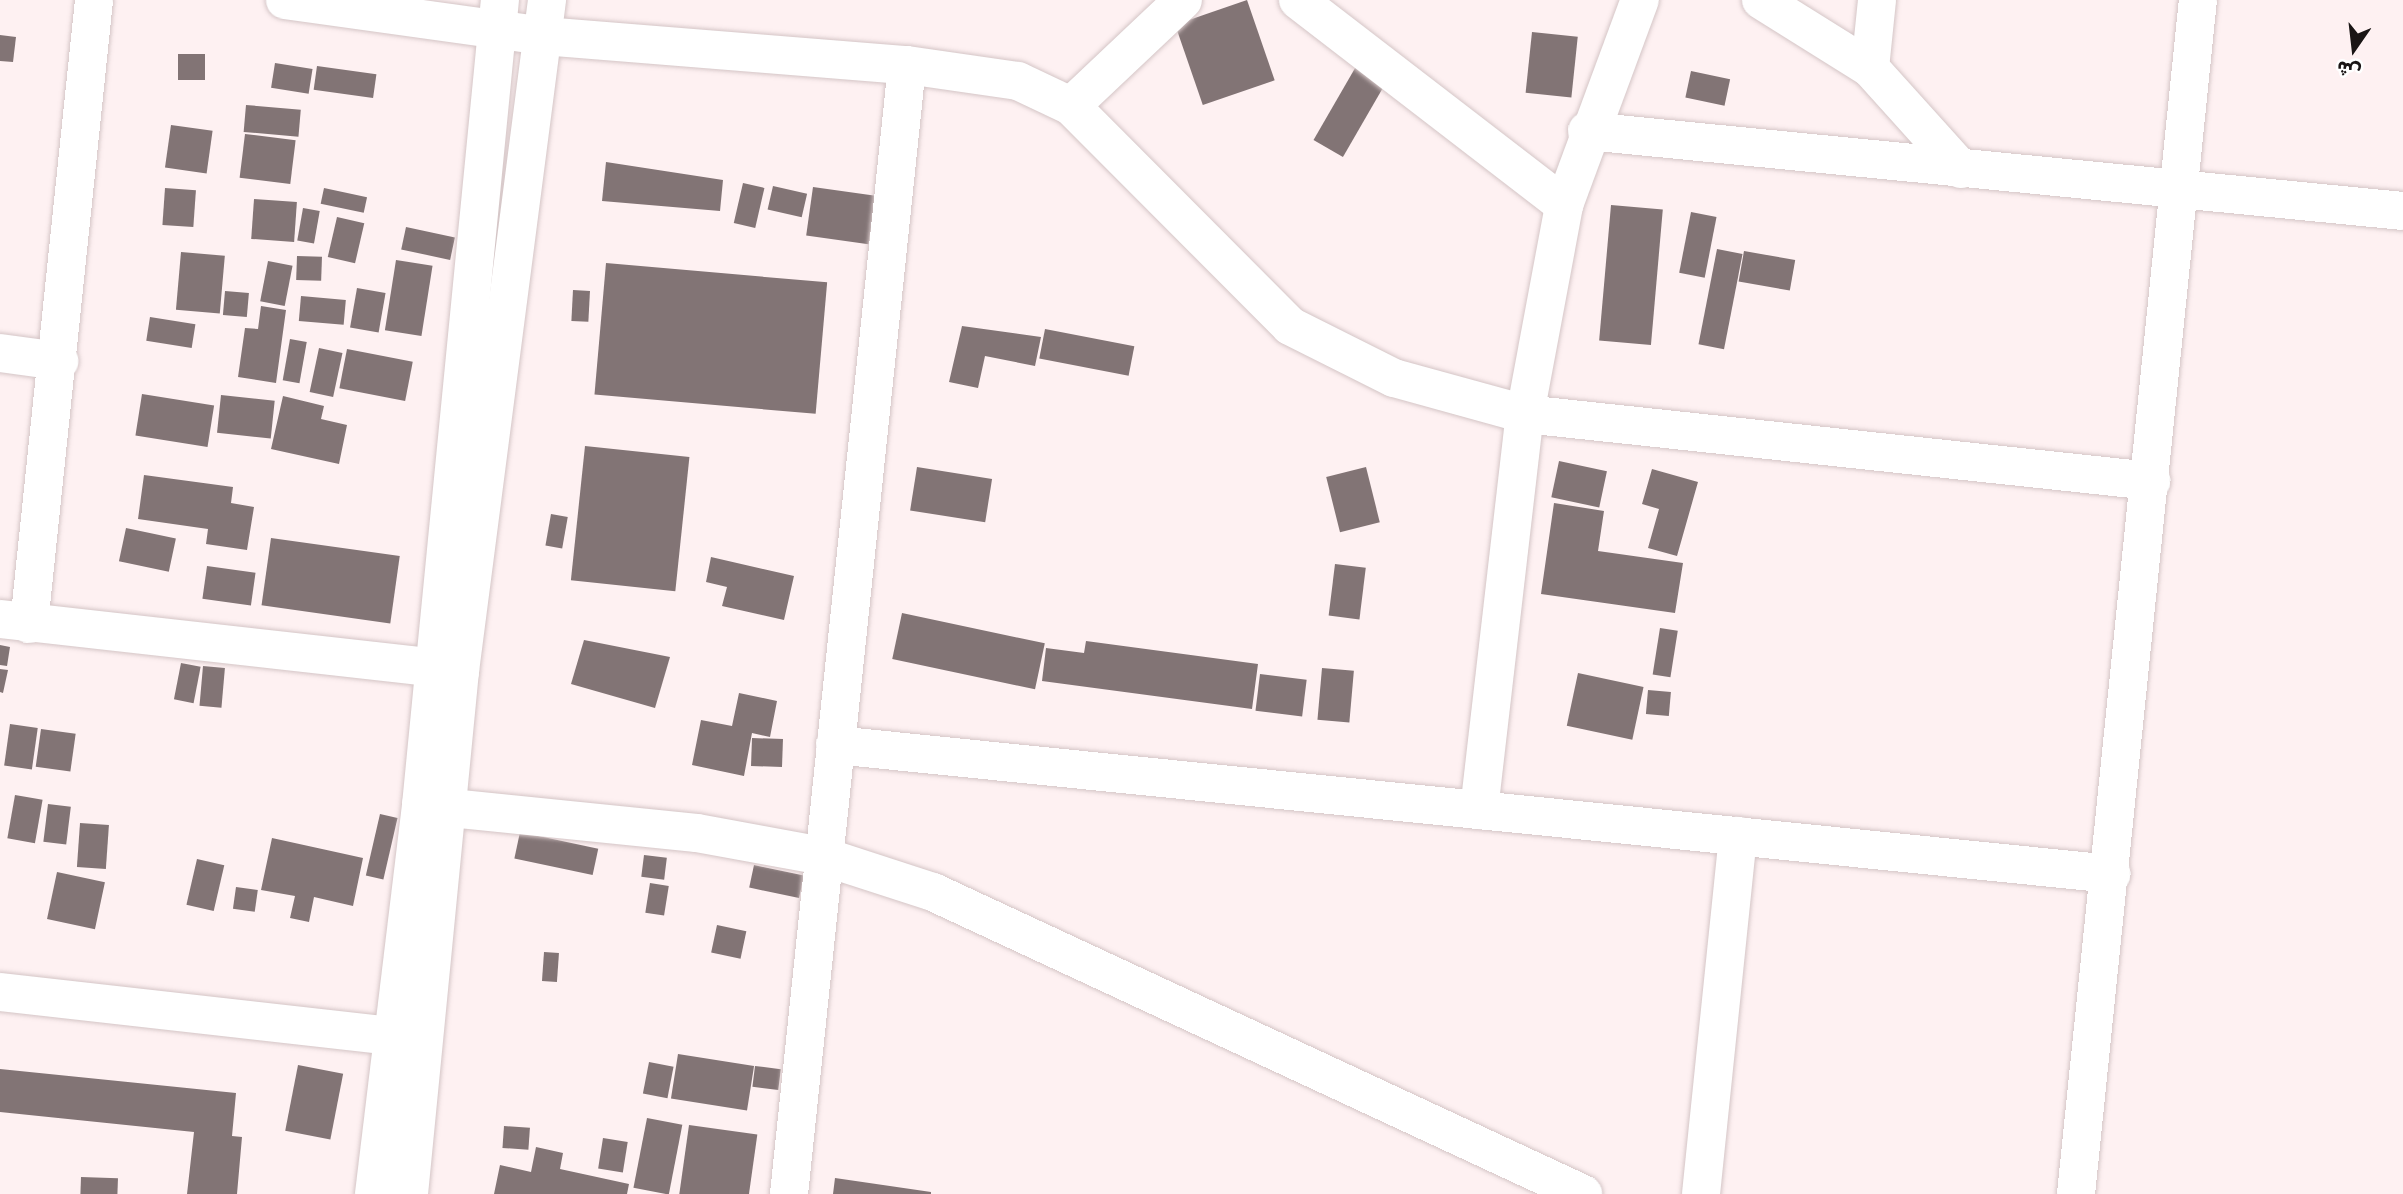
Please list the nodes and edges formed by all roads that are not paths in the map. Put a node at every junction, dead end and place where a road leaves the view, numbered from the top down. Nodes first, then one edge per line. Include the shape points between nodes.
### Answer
1 (94, 0) edge
2 (285, 0) edge
3 (1183, 0) edge
4 (1298, 0) edge
5 (1640, 0) edge
6 (1761, 0) edge
7 (1877, 0) edge
8 (2198, 0) edge
9 (498, 14) edge
10 (545, 18) edge
11 (907, 65) junction
12 (1870, 68) junction
13 (1071, 106) junction
14 (1587, 131) junction
15 (1961, 169) junction
16 (2180, 191) junction
17 (1564, 205) junction
18 (2403, 211) edge
19 (0, 353) edge
20 (59, 361) junction
21 (1525, 414) junction
22 (2151, 481) junction
23 (14, 622) edge
24 (445, 670) junction
25 (835, 745) junction
26 (434, 806) junction
27 (1479, 810) junction
28 (1738, 836) junction
29 (822, 856) junction
30 (2112, 874) junction
31 (0, 992) edge
32 (392, 1036) junction
33 (374, 1194) edge
34 (409, 1194) edge
35 (789, 1194) edge
36 (1583, 1194) edge
37 (1701, 1194) edge
38 (2076, 1194) edge

1 - 20 street
2 - 9 street
3 - 13 street
4 - 17 street
5 - 14 street
6 - 12 street
7 - 12 street
8 - 16 street
9 - 10 street
9 - 24 street
10 - 11 street
10 - 24 street
11 - 13 street via 1018,81
11 - 25 street
12 - 15 street
13 - 21 street via 1290,326 1394,379
14 - 15 street
14 - 17 street
15 - 16 street
16 - 18 street
16 - 22 street
17 - 21 street
19 - 20 street
20 - 23 street
21 - 22 street
21 - 27 street
22 - 30 street
23 - 24 street
24 - 26 street
25 - 27 street
25 - 29 street
26 - 29 street via 697,833
26 - 32 street
26 - 34 street
27 - 28 street
28 - 30 street
28 - 37 street
29 - 35 street
29 - 36 street via 933,892
30 - 38 street
31 - 32 street
32 - 33 street

